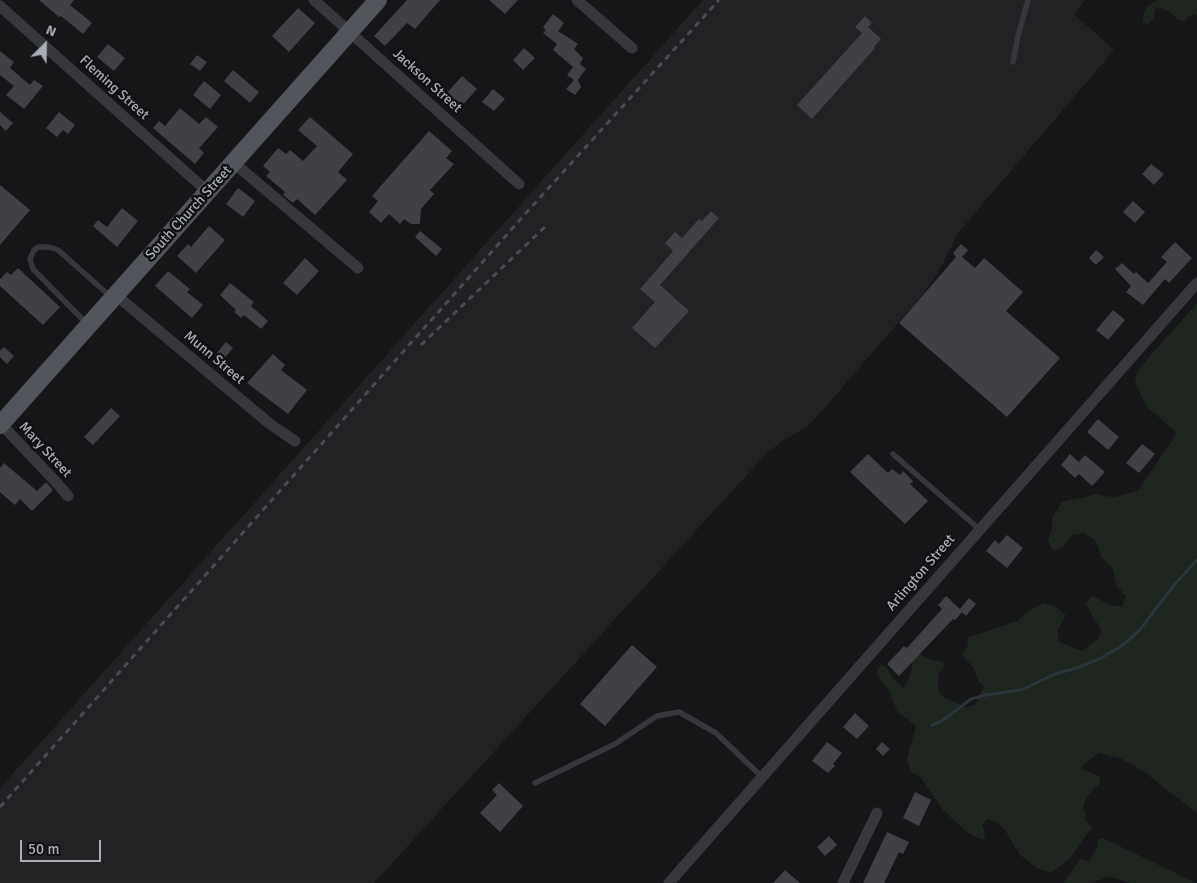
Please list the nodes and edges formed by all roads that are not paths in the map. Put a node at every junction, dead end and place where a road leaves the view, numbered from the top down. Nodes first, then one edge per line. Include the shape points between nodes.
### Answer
1 (314, 0) edge
2 (378, 0) edge
3 (577, 0) edge
4 (1028, 0) edge
5 (0, 6) edge
6 (350, 32) junction
7 (632, 48) dead end
8 (1013, 62) dead end
9 (234, 163) junction
10 (519, 184) dead end
11 (208, 192) junction
12 (358, 268) dead end
13 (1197, 283) edge
14 (115, 297) junction
15 (89, 326) junction
16 (0, 425) edge
17 (295, 441) dead end
18 (893, 454) dead end
19 (68, 496) dead end
20 (979, 529) junction
21 (762, 777) junction
22 (535, 783) dead end
23 (877, 813) dead end
24 (669, 883) edge
25 (843, 883) edge

1 - 6 street, Jackson Street
2 - 6 main road, South Church Street
3 - 7 street
4 - 8 lane
5 - 11 street, Fleming Street
6 - 9 main road, South Church Street
6 - 10 street, Jackson Street
9 - 11 main road, South Church Street
9 - 12 street
11 - 14 main road, South Church Street
13 - 20 street, Arlington Street
14 - 15 main road, South Church Street
14 - 15 lane via 58,250 38,246 34,250 30,258 33,269
14 - 17 street, Munn Street
15 - 16 main road, South Church Street
16 - 19 street, Mary Street
18 - 20 lane
20 - 21 street, Arlington Street
21 - 22 lane via 716,733 680,712 657,716 615,744
21 - 24 street, Arlington Street
23 - 25 street

